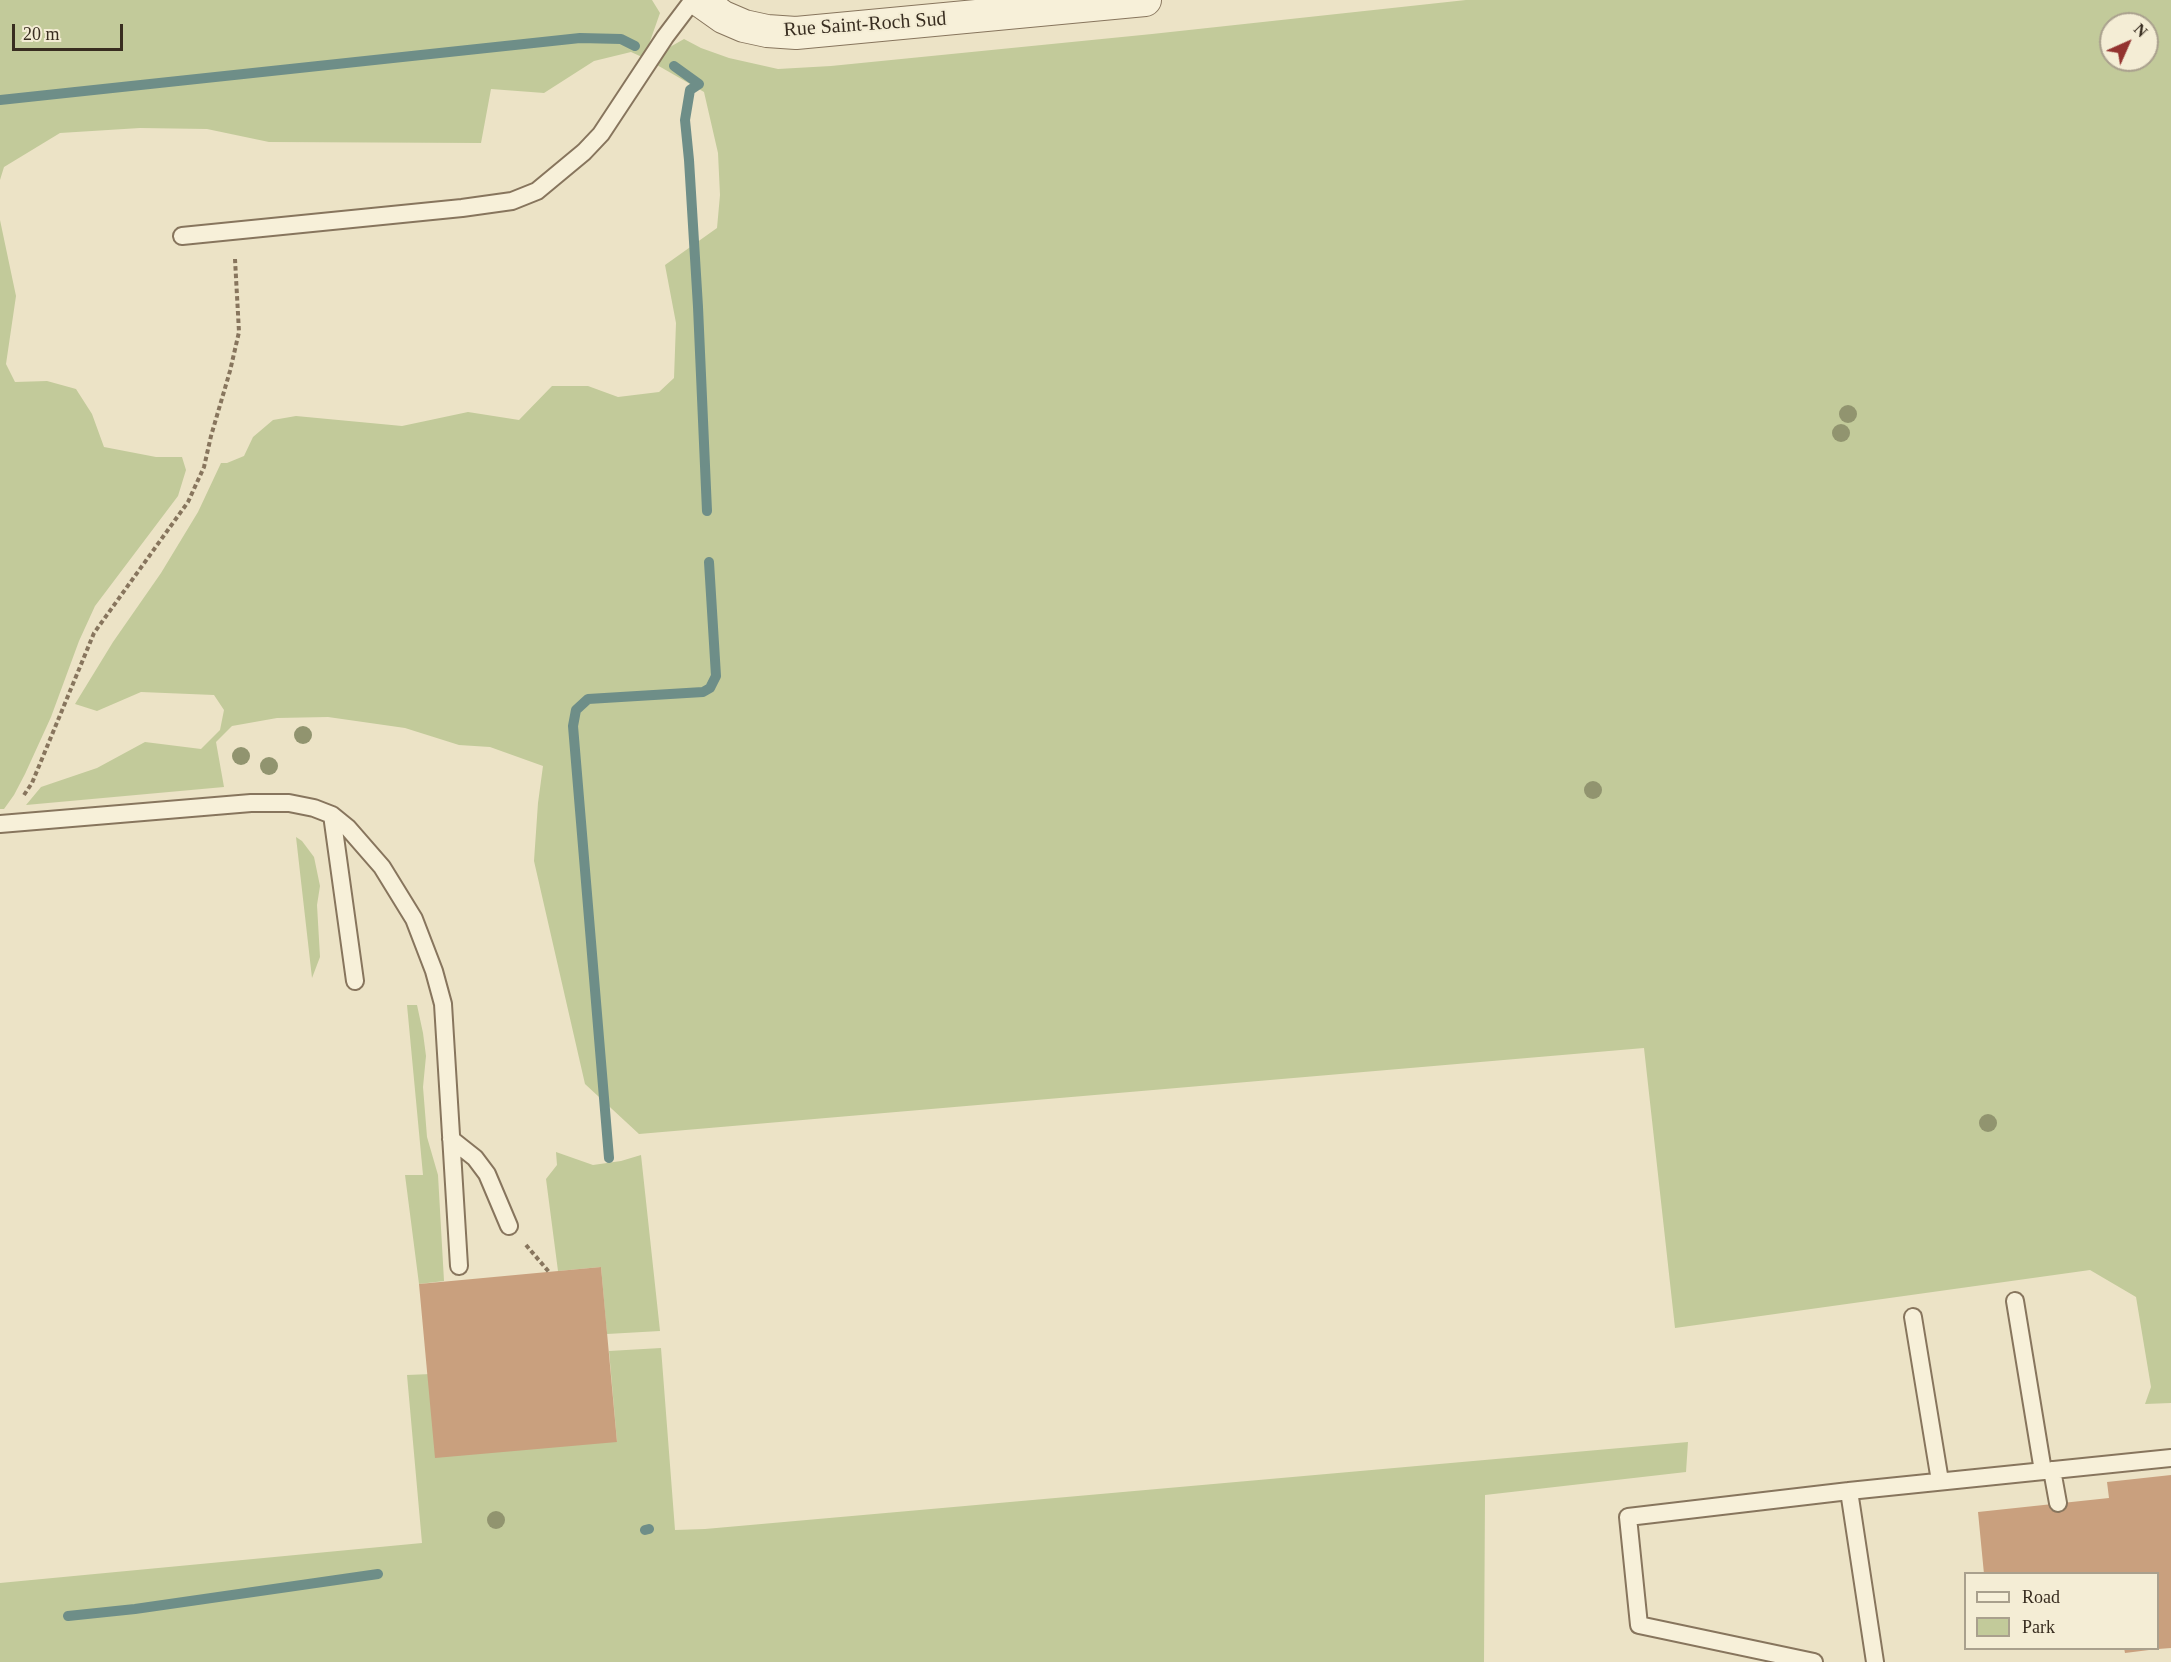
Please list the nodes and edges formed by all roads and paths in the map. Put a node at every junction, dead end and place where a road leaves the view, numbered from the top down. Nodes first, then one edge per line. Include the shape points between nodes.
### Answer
1 (693, 0) edge
2 (699, 0) edge
3 (1145, 0) edge
4 (233, 231) junction
5 (182, 236) dead end
6 (22, 797) dead end
7 (332, 815) junction
8 (0, 824) edge
9 (355, 981) dead end
10 (451, 1139) junction
11 (509, 1226) joint
12 (459, 1266) dead end
13 (549, 1272) dead end
14 (2015, 1301) dead end
15 (1913, 1317) dead end
16 (2171, 1458) edge
17 (2048, 1470) junction
18 (1940, 1481) junction
19 (1849, 1491) junction
20 (2058, 1503) dead end
21 (1814, 1662) edge
22 (1875, 1662) edge

1 - 4 lane via 601,134 537,192 512,201 462,208
2 - 3 street, Rue Saint-Roch Sud via 744,26 796,33
4 - 5 lane
4 - 6 path via 239,332 204,467 188,502 94,633 32,783
7 - 8 lane via 289,803 251,803
7 - 9 lane
7 - 10 lane via 382,867 414,919 434,971 442,1004
10 - 11 lane via 475,1158 487,1174
10 - 12 lane
11 - 13 path
14 - 17 lane
15 - 18 lane
16 - 17 lane
17 - 18 lane
17 - 20 lane
18 - 19 lane
19 - 21 lane via 1628,1517 1639,1625
19 - 22 lane

